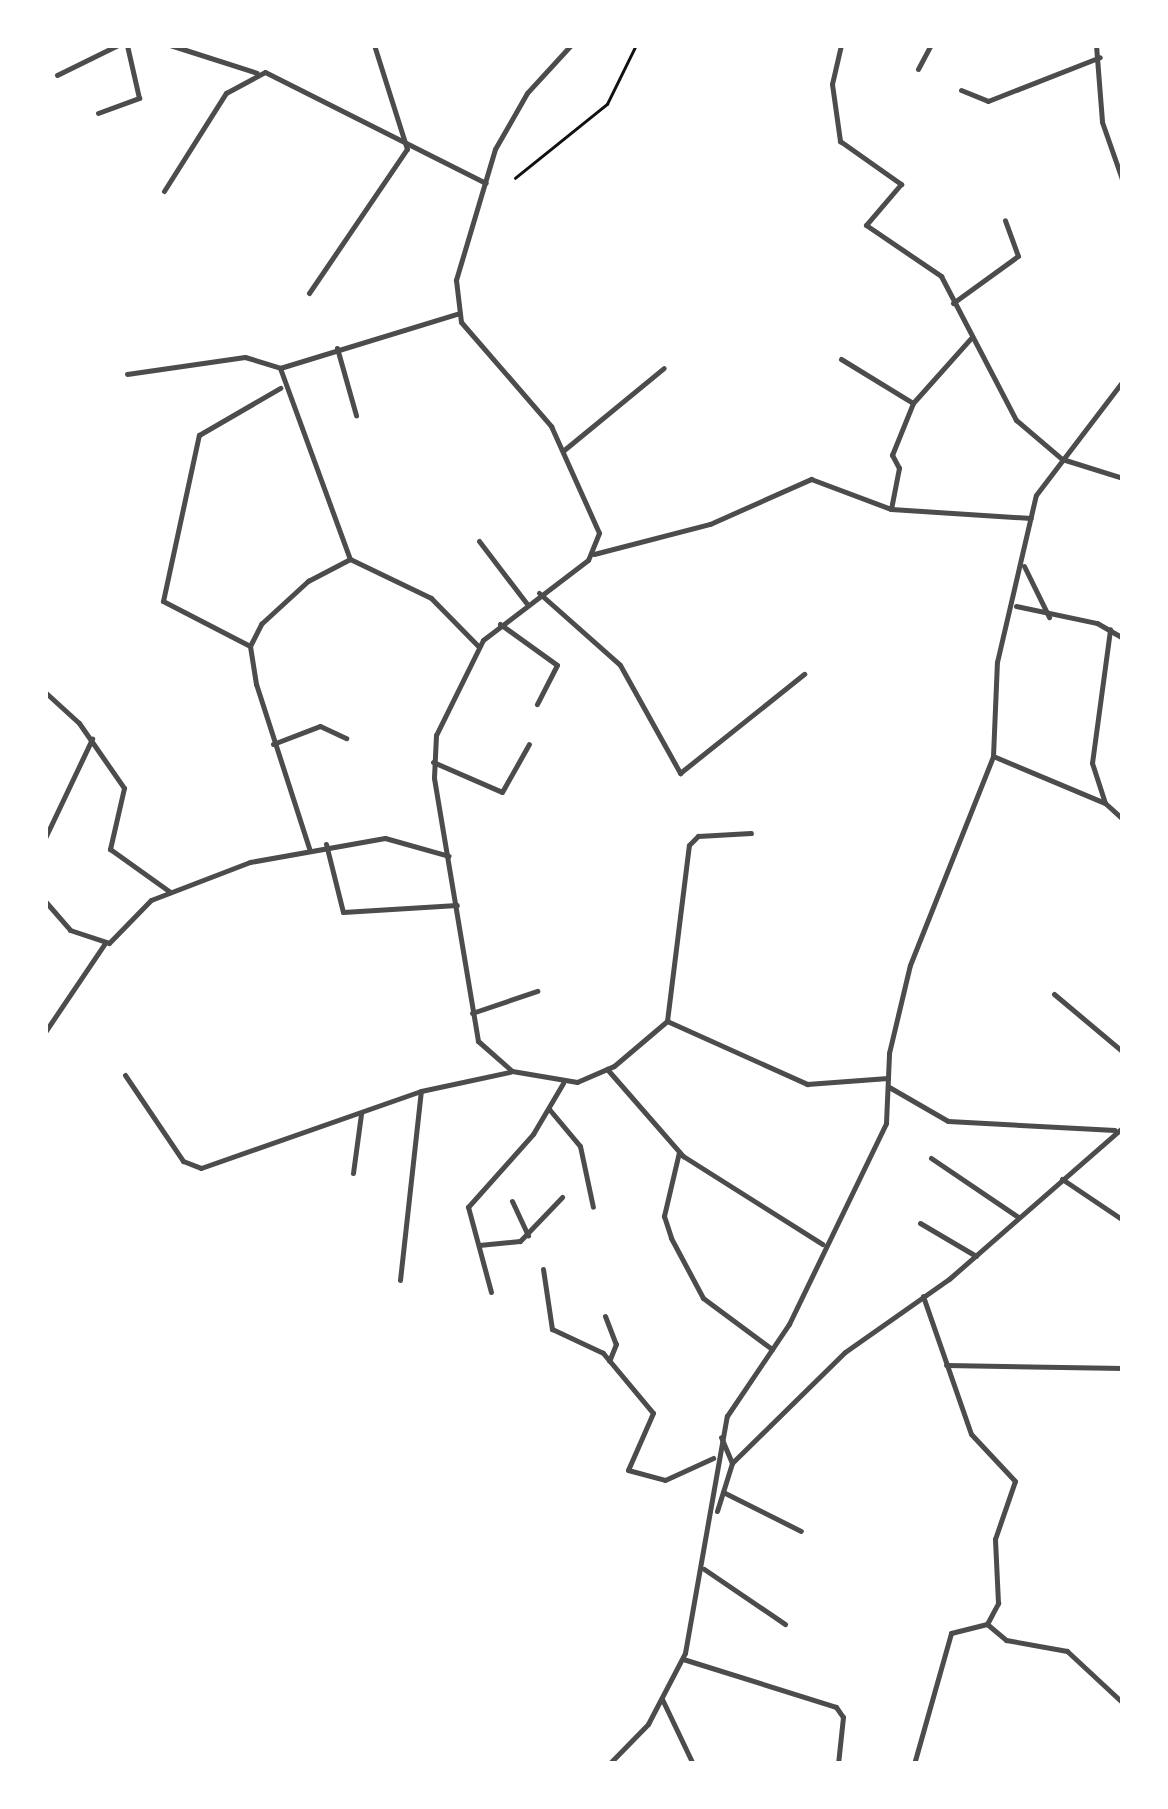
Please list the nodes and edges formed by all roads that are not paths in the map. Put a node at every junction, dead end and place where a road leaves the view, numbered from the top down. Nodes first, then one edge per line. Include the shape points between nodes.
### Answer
1 (118, 45) edge
2 (126, 45) edge
3 (170, 45) edge
4 (374, 45) edge
5 (572, 45) edge
6 (841, 45) edge
7 (931, 45) edge
8 (1096, 45) edge
9 (1100, 57) junction
10 (918, 69) dead end
11 (257, 72) junction
12 (58, 75) dead end
13 (961, 90) dead end
14 (98, 112) dead end
15 (407, 150) junction
16 (1123, 182) edge
17 (486, 183) junction
18 (164, 191) dead end
19 (1006, 220) dead end
20 (309, 293) dead end
21 (952, 302) junction
22 (457, 314) junction
23 (971, 338) junction
24 (337, 348) junction
25 (842, 359) dead end
26 (280, 368) junction
27 (664, 368) dead end
28 (126, 374) dead end
29 (1122, 386) edge
30 (280, 388) junction
31 (913, 403) junction
32 (356, 415) dead end
33 (564, 450) junction
34 (1062, 459) junction
35 (1123, 478) edge
36 (892, 509) junction
37 (1032, 518) junction
38 (479, 541) dead end
39 (594, 554) junction
40 (350, 559) junction
41 (1023, 564) junction
42 (539, 594) junction
43 (527, 604) junction
44 (1016, 606) junction
45 (1049, 616) junction
46 (500, 624) junction
47 (1110, 629) junction
48 (1123, 638) edge
49 (250, 646) junction
50 (478, 646) junction
51 (804, 674) dead end
52 (45, 692) edge
53 (537, 704) dead end
54 (92, 738) junction
55 (346, 738) dead end
56 (273, 744) junction
57 (529, 744) dead end
58 (993, 756) junction
59 (433, 762) junction
60 (1106, 803) junction
61 (1123, 820) edge
62 (751, 833) dead end
63 (45, 838) edge
64 (326, 844) junction
65 (310, 848) junction
66 (451, 857) junction
67 (170, 892) junction
68 (45, 902) edge
69 (457, 906) junction
70 (105, 943) junction
71 (537, 991) dead end
72 (1054, 994) dead end
73 (472, 1012) junction
74 (667, 1021) junction
75 (45, 1032) edge
76 (1123, 1052) edge
77 (607, 1069) junction
78 (512, 1071) junction
79 (125, 1076) dead end
80 (888, 1078) junction
81 (563, 1084) junction
82 (890, 1087) junction
83 (421, 1091) junction
84 (549, 1110) junction
85 (361, 1114) junction
86 (1123, 1127) edge
87 (1114, 1130) junction
88 (678, 1152) junction
89 (931, 1158) dead end
90 (353, 1172) dead end
91 (1062, 1180) junction
92 (562, 1198) dead end
93 (512, 1201) dead end
94 (593, 1208) dead end
95 (1018, 1217) junction
96 (1123, 1220) edge
97 (920, 1222) dead end
98 (528, 1235) junction
99 (479, 1244) junction
100 (822, 1244) junction
101 (976, 1256) junction
102 (544, 1269) dead end
103 (400, 1280) dead end
104 (491, 1292) dead end
105 (923, 1296) junction
106 (605, 1316) dead end
107 (772, 1350) junction
108 (608, 1361) junction
109 (946, 1365) junction
110 (1123, 1368) edge
111 (720, 1436) junction
112 (713, 1458) junction
113 (732, 1463) junction
114 (723, 1492) junction
115 (716, 1514) junction
116 (800, 1531) dead end
117 (704, 1568) junction
118 (785, 1624) dead end
119 (987, 1624) junction
120 (683, 1660) junction
121 (662, 1699) junction
122 (1123, 1703) edge
123 (609, 1764) edge
124 (693, 1764) edge
125 (838, 1764) edge
126 (914, 1764) edge

1 - 12 street
2 - 14 street via 139,98
3 - 11 street
4 - 15 street
5 - 17 street via 526,94
6 - 21 street via 832,84 840,140 901,184 866,225 939,273
7 - 10 street
8 - 9 street
9 - 13 street via 988,100
9 - 16 street via 1102,122
11 - 15 street via 290,78
11 - 18 street via 226,93
15 - 17 street
15 - 20 street
17 - 22 street via 460,254
19 - 21 street via 1018,256
21 - 23 street
22 - 24 street
22 - 33 street via 509,367
23 - 31 street
23 - 34 street via 1016,420
24 - 26 street
24 - 32 street
25 - 31 street
26 - 28 street via 246,358
26 - 30 street
27 - 33 street
29 - 34 street
30 - 40 street
30 - 49 street via 199,435 163,600
31 - 36 street via 892,455 900,468
33 - 39 street via 597,524
34 - 35 street
34 - 37 street via 1041,483
36 - 37 street
36 - 39 street via 811,479 710,524
37 - 41 street
38 - 43 street
39 - 42 street
40 - 49 street via 297,589
40 - 50 street via 431,598
41 - 44 street
41 - 45 street
42 - 43 street
42 - 51 street via 620,665 680,773
43 - 46 street
44 - 45 street
44 - 58 street via 997,662
45 - 47 street
46 - 50 street
46 - 53 street via 556,663
47 - 48 street
47 - 60 street via 1092,763
49 - 56 street
50 - 59 street via 438,727
52 - 54 street
54 - 63 street
54 - 67 street via 125,793 109,848
55 - 56 street via 322,726
56 - 65 street
57 - 59 street via 502,792
58 - 60 street
58 - 80 street via 910,964
59 - 66 street
60 - 61 street
62 - 74 street via 698,836 689,845
64 - 65 street
64 - 66 street via 398,838
64 - 69 street via 345,913
65 - 67 street
66 - 69 street
67 - 70 street
68 - 70 street via 70,930
69 - 73 street
70 - 75 street
71 - 73 street
72 - 76 street
73 - 78 street via 478,1041
74 - 77 street
74 - 80 street via 807,1084
77 - 81 street
77 - 88 street
78 - 81 street
78 - 83 street
79 - 85 street via 192,1167
80 - 82 street
81 - 84 street
82 - 87 street via 948,1121
82 - 100 street via 886,1124
83 - 85 street
83 - 103 street
84 - 94 street via 580,1146
84 - 99 street via 468,1207
85 - 90 street
86 - 87 street
87 - 91 street
88 - 100 street
88 - 107 street via 664,1216 671,1238 703,1298
89 - 95 street
91 - 95 street
91 - 96 street
92 - 98 street
93 - 98 street
95 - 101 street
97 - 101 street
98 - 99 street
99 - 104 street
100 - 107 street
101 - 105 street
102 - 108 street via 552,1329
105 - 109 street
105 - 113 street via 844,1352
106 - 108 street via 616,1344
107 - 111 street
108 - 112 street via 652,1413 628,1470 664,1480
109 - 110 street
109 - 119 street via 971,1434 1015,1472 995,1540 998,1604
111 - 112 street
111 - 113 street
112 - 115 street
113 - 114 street
114 - 115 street
114 - 116 street
115 - 117 street
117 - 118 street
117 - 120 street
119 - 122 street via 1006,1640 1068,1650
119 - 126 street via 951,1633
120 - 121 street
120 - 125 street via 836,1708 843,1717
121 - 123 street
121 - 124 street

